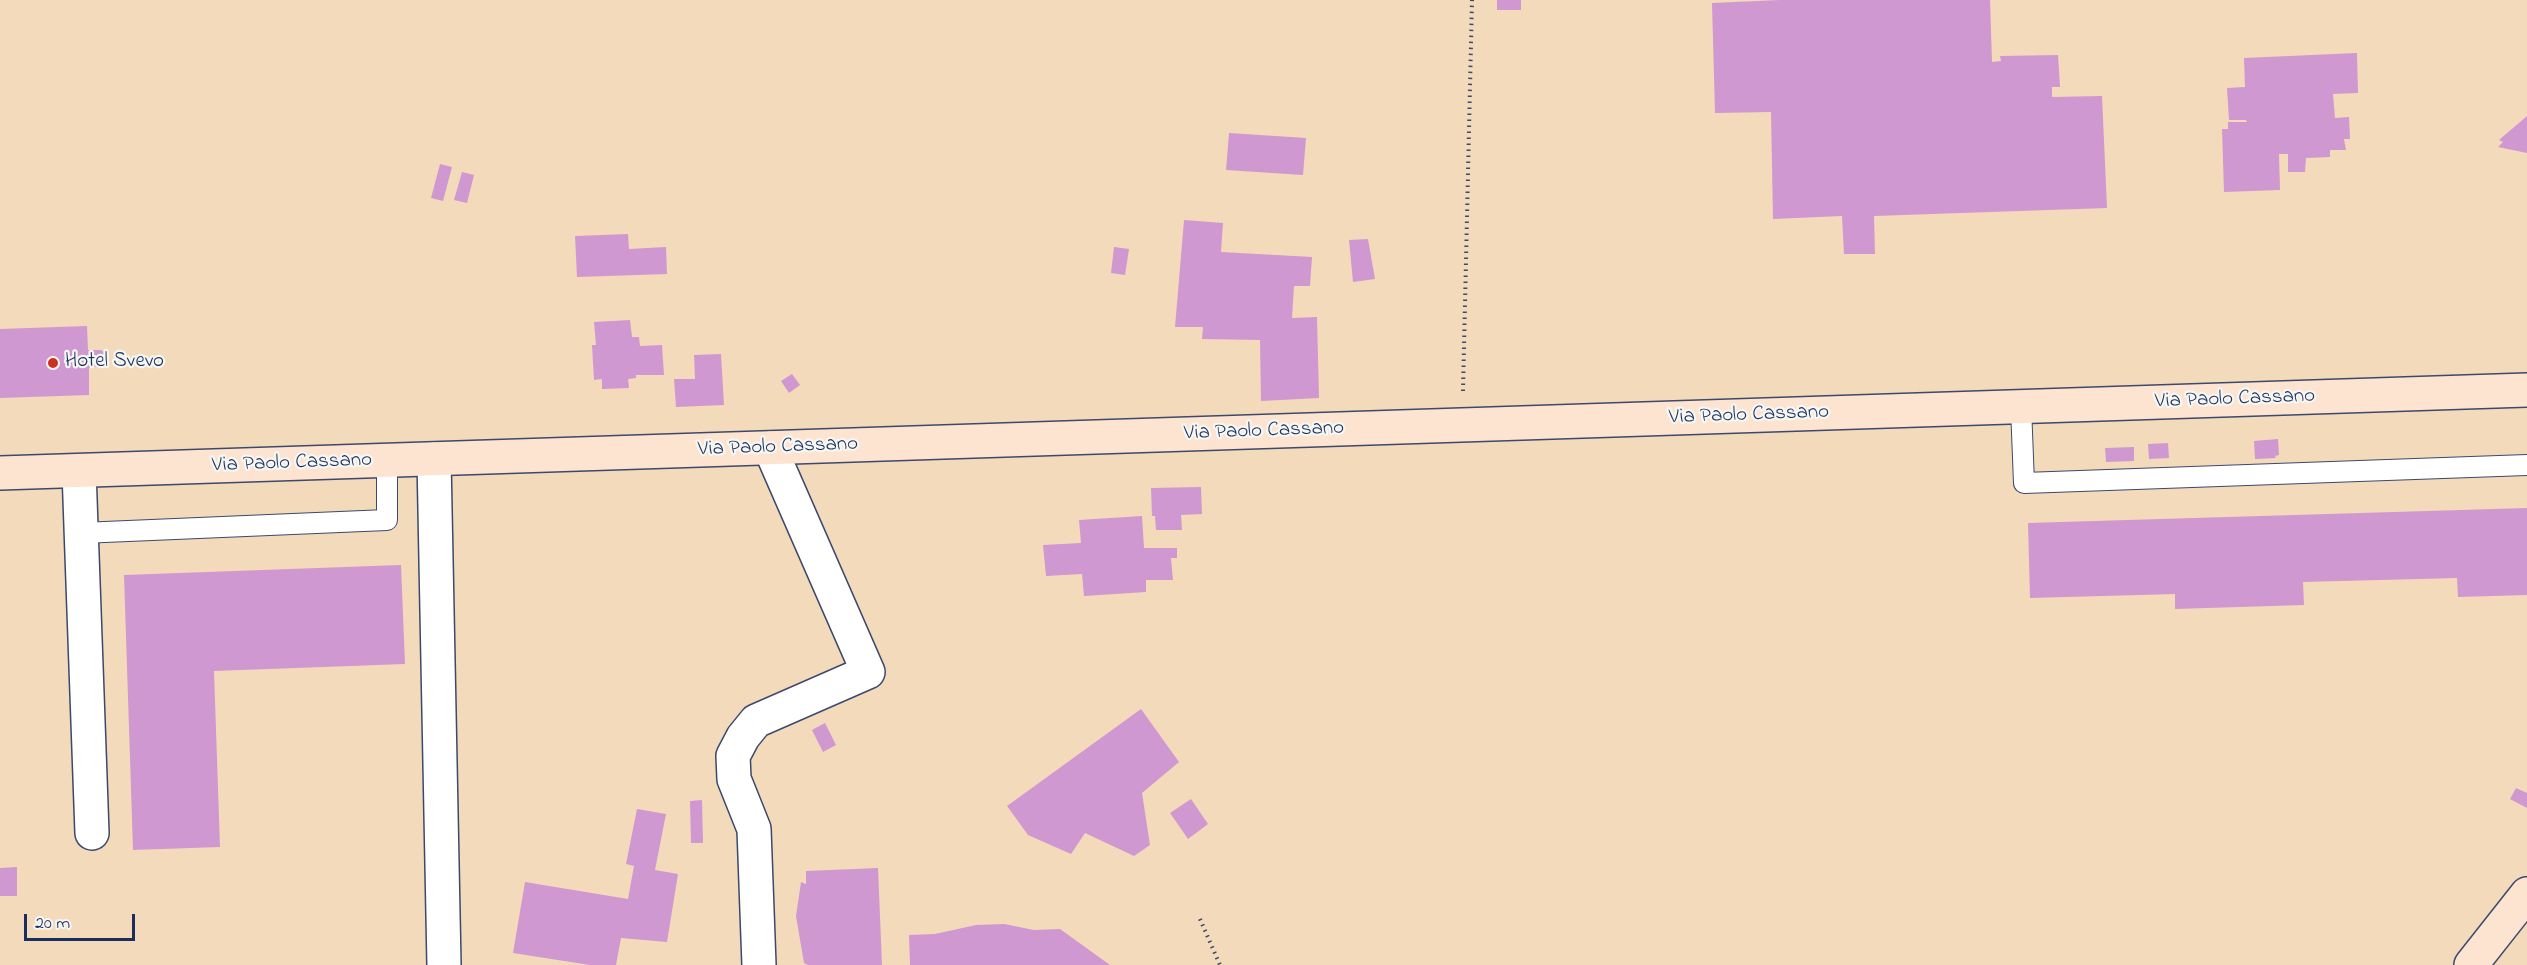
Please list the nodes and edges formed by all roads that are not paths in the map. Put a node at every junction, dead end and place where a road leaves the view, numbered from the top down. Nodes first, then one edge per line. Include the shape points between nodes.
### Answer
1 (2527, 390) edge
2 (2020, 407) junction
3 (770, 448) junction
4 (434, 459) junction
5 (387, 460) junction
6 (2527, 465) edge
7 (79, 471) junction
8 (0, 473) edge
9 (81, 533) junction
10 (92, 833) dead end
11 (2527, 894) edge
12 (444, 965) edge
13 (759, 965) edge
14 (2472, 965) edge

1 - 2 main road, Via Paolo Cassano
2 - 3 main road, Via Paolo Cassano
2 - 6 lane via 2024,483
3 - 4 main road, Via Paolo Cassano
3 - 13 street via 868,672 756,721 733,756 734,779 754,829
4 - 5 main road, Via Paolo Cassano
4 - 12 street
5 - 7 main road, Via Paolo Cassano
5 - 9 lane via 387,520
7 - 8 main road, Via Paolo Cassano
7 - 9 street
9 - 10 street
11 - 14 main road

